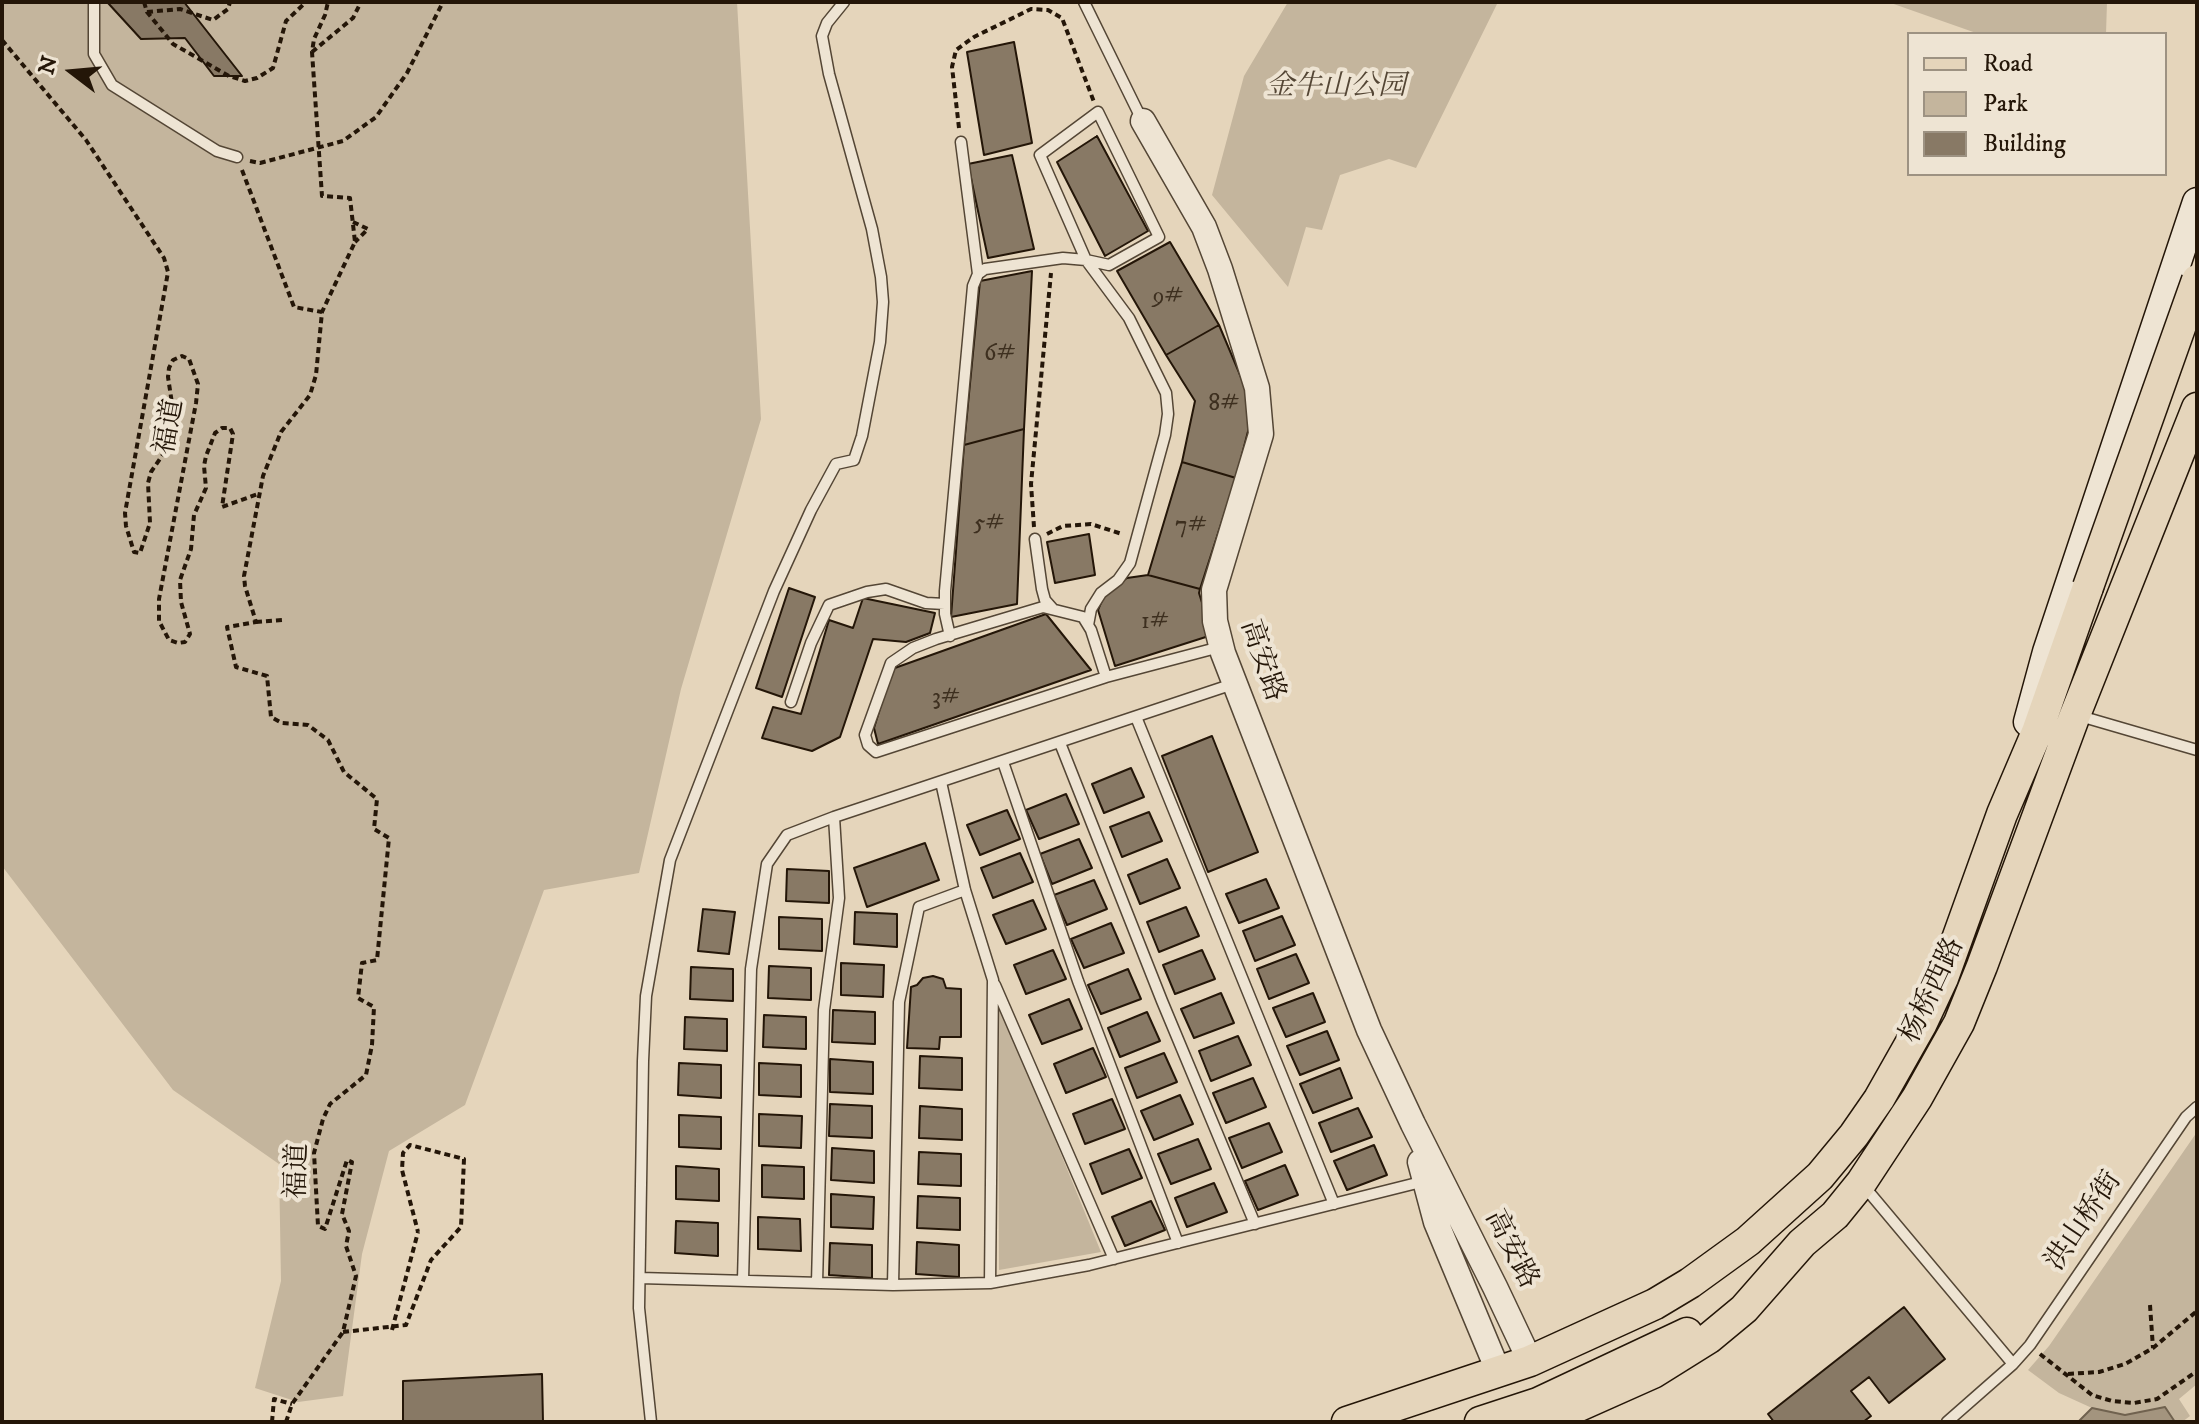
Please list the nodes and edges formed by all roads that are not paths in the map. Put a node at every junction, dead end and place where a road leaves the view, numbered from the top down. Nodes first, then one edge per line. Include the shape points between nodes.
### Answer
1 (94, 2) edge
2 (844, 2) edge
3 (1084, 2) edge
4 (1143, 121) joint
5 (961, 142) road end
6 (237, 157) road end
7 (2197, 202) edge
8 (1086, 260) junction
9 (978, 274) junction
10 (2197, 280) edge
11 (2197, 408) edge
12 (1035, 539) road end
13 (945, 604) junction
14 (1053, 609) junction
15 (1088, 625) junction
16 (950, 636) junction
17 (1222, 647) junction
18 (1106, 677) junction
19 (1235, 684) junction
20 (791, 702) dead end
21 (2075, 715) junction
22 (1136, 717) junction
23 (1060, 743) junction
24 (2197, 750) edge
25 (1003, 762) junction
26 (941, 782) junction
27 (2002, 814) junction
28 (834, 817) junction
29 (965, 890) junction
30 (993, 980) junction
31 (2197, 1107) edge
32 (1413, 1124) junction
33 (1425, 1181) junction
34 (1861, 1183) junction
35 (1334, 1204) junction
36 (1255, 1224) junction
37 (1178, 1243) junction
38 (1802, 1243) junction
39 (1114, 1259) junction
40 (640, 1278) junction
41 (743, 1280) junction
42 (817, 1283) junction
43 (990, 1283) junction
44 (893, 1285) junction
45 (1530, 1361) junction
46 (2013, 1364) junction
47 (1499, 1373) junction
48 (651, 1422) edge
49 (1347, 1422) edge
50 (1480, 1422) edge
51 (1543, 1422) edge
52 (1947, 1422) edge

1 - 6 lane via 94,54 112,85 217,151
2 - 40 lane via 822,36 872,229 882,290 880,342 854,460 836,464 811,510 774,591 670,860 646,996
3 - 4 lane
4 - 17 street, 高安路 via 1204,227 1257,388 1261,434 1214,590
5 - 9 lane
7 - 27 main road via 2047,652
8 - 8 lane via 1109,265 1159,237 1098,112 1040,155
8 - 9 lane via 1052,258
8 - 15 lane via 1129,318 1166,393 1168,414 1130,563 1101,593
9 - 13 lane via 969,312
10 - 27 main road, 杨桥西路, bridge via 2037,732
11 - 21 main road, 杨桥西路
12 - 14 lane via 1042,589
13 - 16 lane
13 - 20 lane via 886,589 829,605
14 - 15 lane via 1083,617
14 - 16 lane via 1043,607
15 - 18 lane
16 - 18 lane via 913,648 891,663 865,735 876,752
17 - 18 lane
17 - 19 street, 高安路
19 - 22 lane
19 - 32 street, 高安路 via 1369,1030
21 - 24 lane
21 - 34 main road, 杨桥西路 via 1959,1023
22 - 23 lane
22 - 35 lane
23 - 25 lane
23 - 36 lane
25 - 26 lane
25 - 37 lane via 1078,981
26 - 28 lane
26 - 29 lane
27 - 45 main road, 杨桥西路 via 1960,935 1922,1023 1879,1099 1820,1176 1748,1241 1690,1283
28 - 41 lane via 787,835 767,864 751,969
28 - 42 lane via 839,898 824,1010
29 - 30 lane
29 - 44 lane via 919,907 899,1002
30 - 39 lane
30 - 43 lane
31 - 46 lane, 洪山桥街
32 - 33 street, 高安路
32 - 45 street, 高安路
33 - 35 lane
33 - 47 street, 高安路 via 1436,1222
34 - 38 main road, 杨桥西路
34 - 46 lane
35 - 36 lane
36 - 37 lane
37 - 39 lane
38 - 50 main road via 1685,1334 1538,1403
38 - 51 main road, 杨桥西路 via 1744,1309 1709,1338 1653,1373
39 - 43 lane
40 - 41 lane
40 - 48 lane
41 - 42 lane
42 - 44 lane
43 - 44 lane
45 - 47 main road, 杨桥西路
46 - 52 lane, 洪山桥街
47 - 49 main road, 杨桥西路

